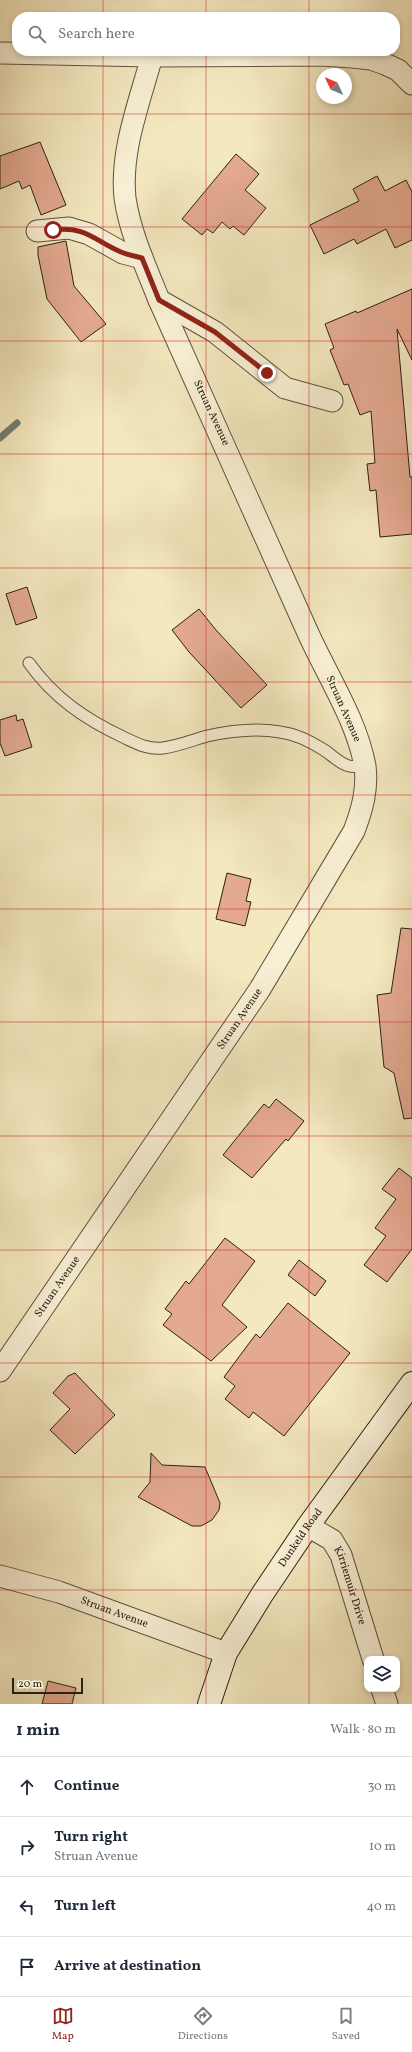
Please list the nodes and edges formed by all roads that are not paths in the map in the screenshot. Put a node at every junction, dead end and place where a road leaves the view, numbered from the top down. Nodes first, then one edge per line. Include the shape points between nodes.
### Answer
1 (0, 53) edge
2 (12, 53) edge
3 (152, 56) edge
4 (334, 56) edge
5 (412, 84) edge
6 (37, 231) dead end
7 (142, 258) junction
8 (159, 300) junction
9 (332, 401) dead end
10 (29, 663) dead end
11 (365, 766) junction
12 (0, 1371) edge
13 (412, 1383) edge
14 (308, 1526) junction
15 (0, 1576) edge
16 (226, 1653) junction
17 (372, 1656) edge
18 (383, 1692) edge
19 (210, 1704) edge
20 (387, 1704) edge

1 - 2 street
3 - 7 street, Struan Avenue via 127,149 124,175 125,199
4 - 5 street via 371,59 398,70
6 - 7 street via 69,228 89,234 123,253
7 - 8 street, Struan Avenue
8 - 9 street via 215,332 285,388
8 - 11 street, Struan Avenue via 313,644 352,725
10 - 11 lane via 53,693 74,710 138,745 163,748 242,730 278,731 299,736 346,765
11 - 12 street, Struan Avenue via 366,785 362,809 354,831 260,989
13 - 14 main road, Dunkeld Road
14 - 16 main road, Dunkeld Road
14 - 17 street, Kirriemuir Drive via 332,1540 341,1555
15 - 16 street, Struan Avenue via 59,1592
16 - 19 main road, Dunkeld Road
18 - 20 street

